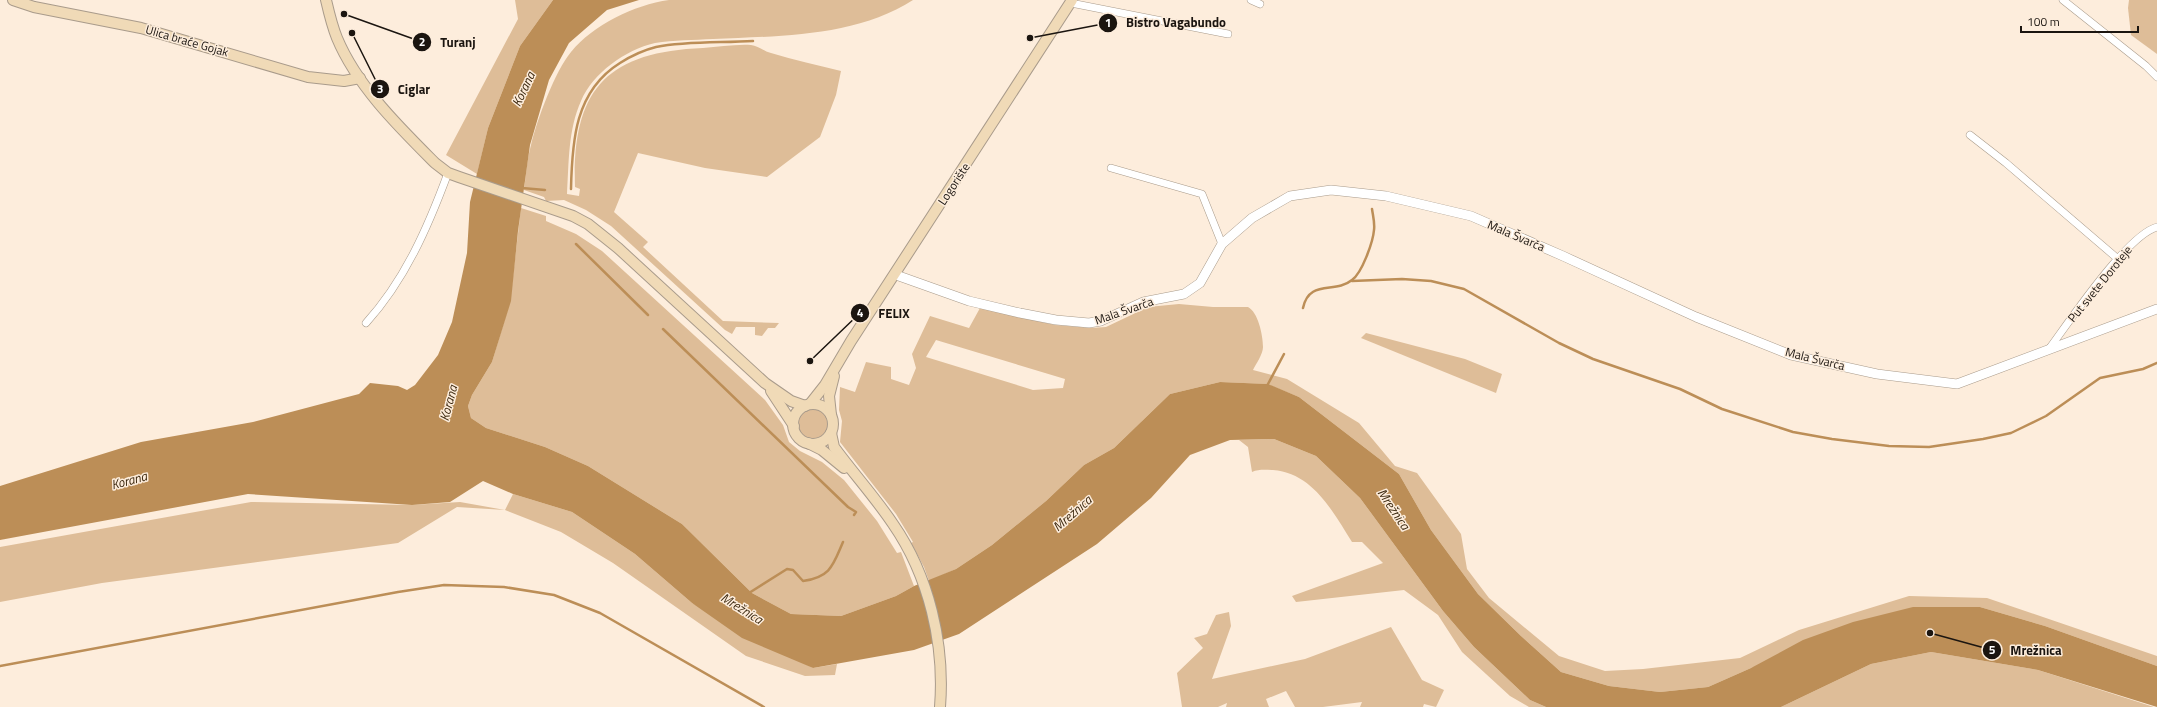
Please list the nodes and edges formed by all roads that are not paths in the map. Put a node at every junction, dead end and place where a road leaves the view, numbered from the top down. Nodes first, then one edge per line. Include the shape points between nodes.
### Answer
1 (13, 0) edge
2 (326, 0) edge
3 (1251, 0) edge
4 (2063, 0) edge
5 (1071, 1) edge
6 (1260, 4) dead end
7 (1228, 34) dead end
8 (2157, 77) edge
9 (360, 78) junction
10 (1970, 135) dead end
11 (1111, 168) dead end
12 (448, 173) junction
13 (2157, 227) edge
14 (1222, 244) junction
15 (2118, 259) junction
16 (896, 275) junction
17 (2157, 310) edge
18 (366, 323) dead end
19 (2050, 349) junction
20 (836, 368) junction
21 (765, 383) junction
22 (807, 405) junction
23 (831, 415) junction
24 (794, 426) junction
25 (831, 433) junction
26 (807, 442) junction
27 (857, 478) junction
28 (940, 707) edge

1 - 9 main road, Ulica braće Gojak via 34,7 192,41 288,73 332,81 353,81
2 - 9 main road via 337,38
3 - 6 street
4 - 8 street
5 - 7 street
5 - 16 main road, Logorište
9 - 12 main road via 418,146
10 - 15 street
11 - 14 street via 1202,194
12 - 18 street via 430,220 400,278 385,302
12 - 21 main road via 580,219 600,232
13 - 15 street, Put svete Doroteje via 2126,248
14 - 16 street, Mala Švarča via 1200,283 1184,294 1143,302 1112,317 1089,323 1056,320 969,301
14 - 19 street, Mala Švarča via 1252,218 1290,196 1332,190 1386,196 1471,216 1696,317 1798,356 1877,374 1957,384
15 - 19 street, Put svete Doroteje
16 - 20 main road, Logorište via 851,341
17 - 19 street, Mala Švarča
20 - 22 main road, Logorište
20 - 23 main road, Logorište via 829,396
21 - 22 main road via 791,401
21 - 24 main road
22 - 23 main road via 822,406
22 - 24 main road via 796,414
23 - 25 main road
24 - 26 main road via 798,436
25 - 26 main road via 818,443
25 - 27 main road via 834,447
26 - 27 main road via 822,450
27 - 28 main road via 905,543 926,591 939,655

